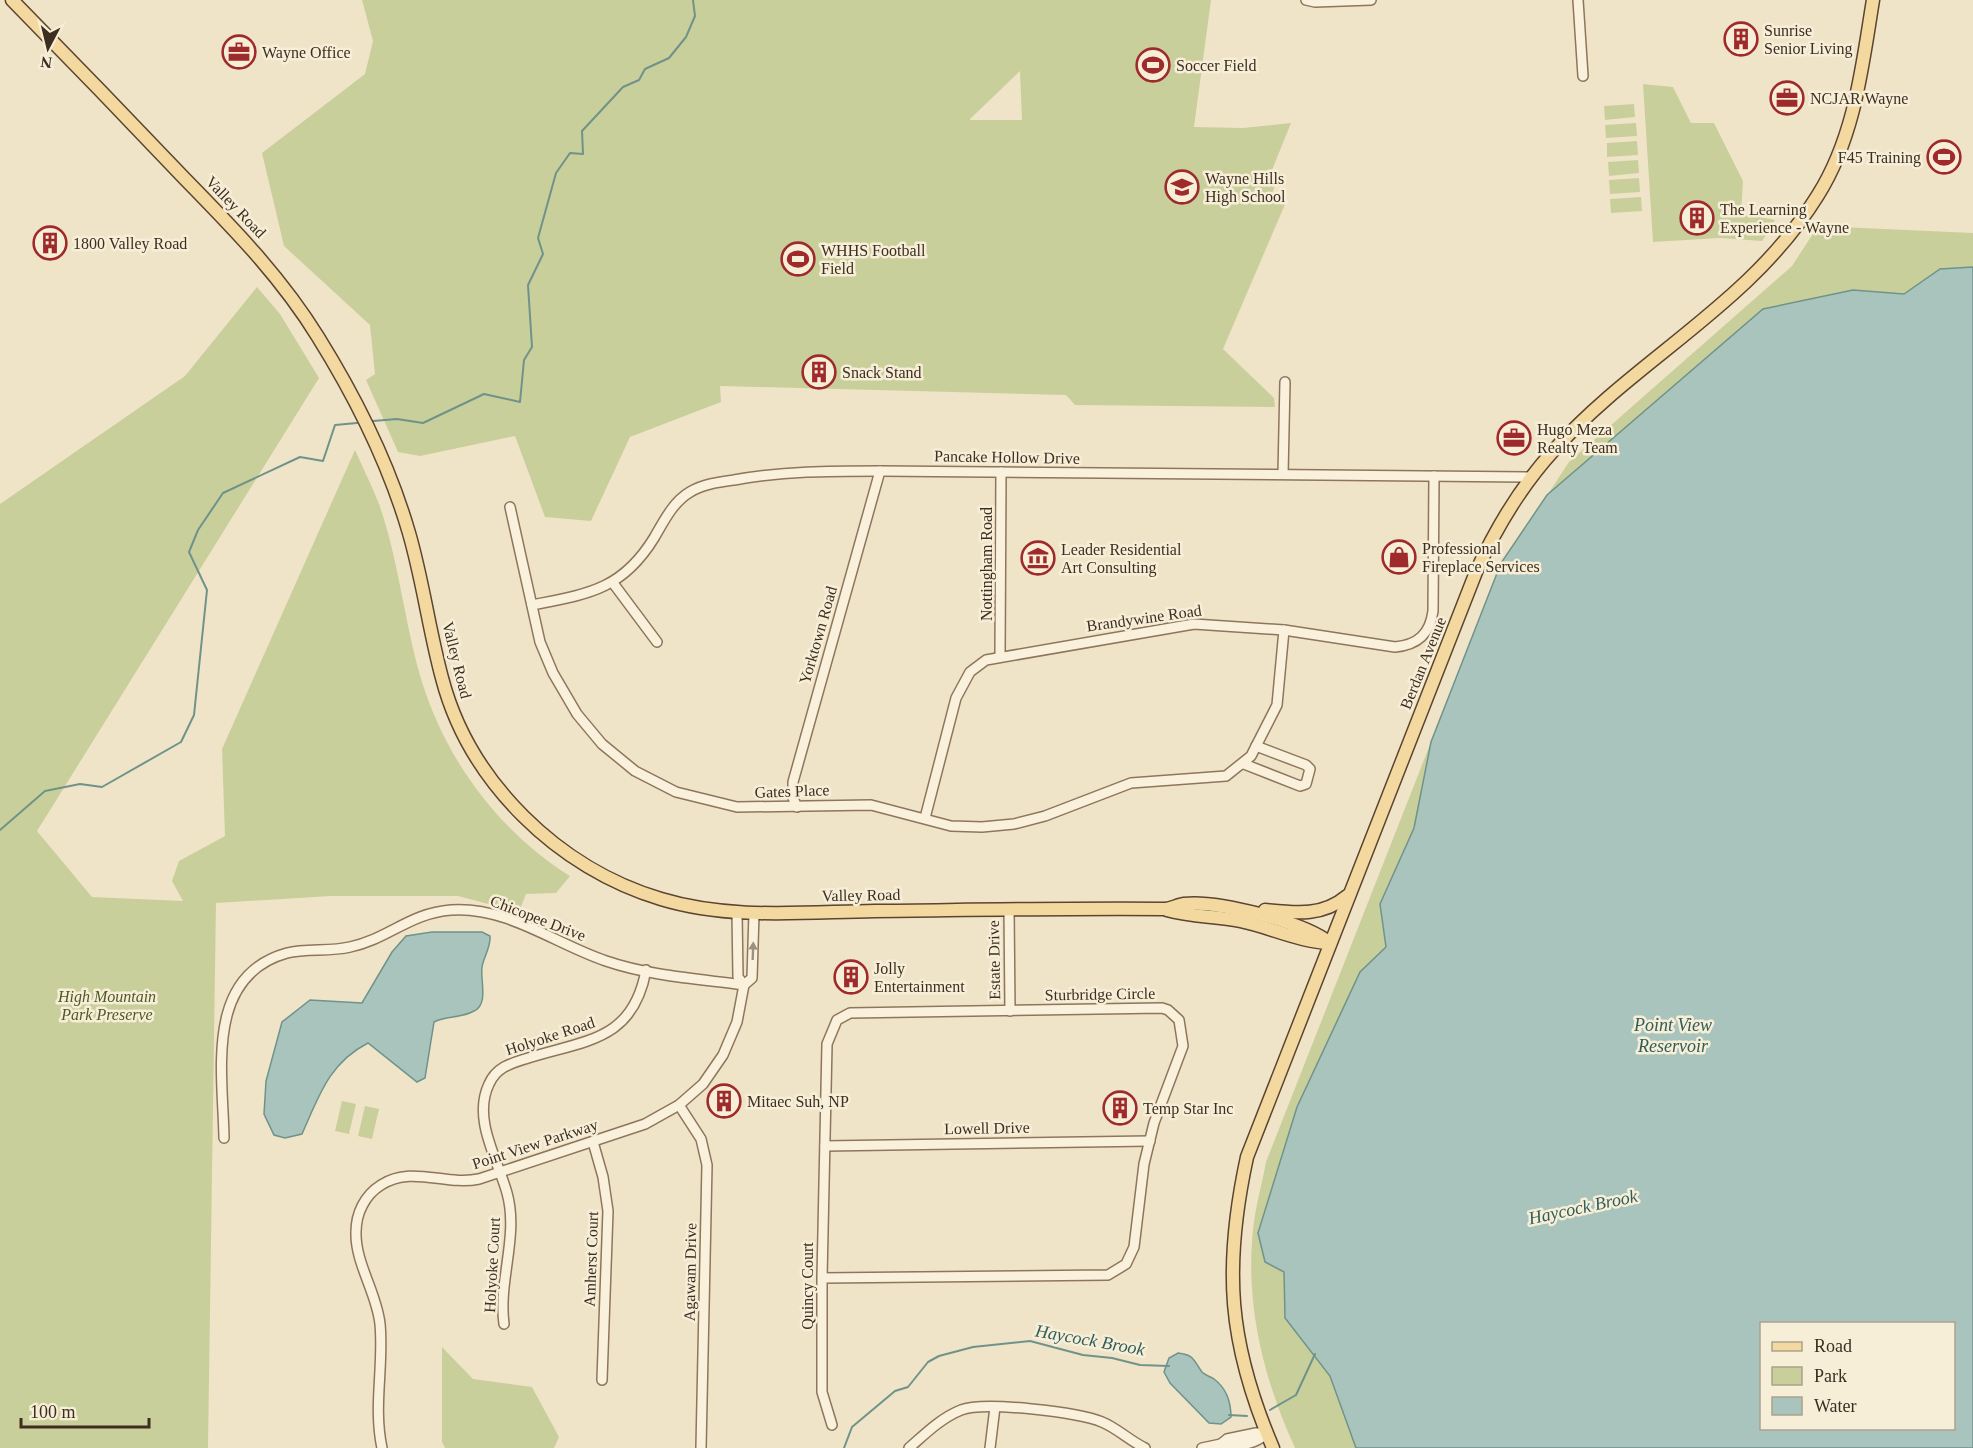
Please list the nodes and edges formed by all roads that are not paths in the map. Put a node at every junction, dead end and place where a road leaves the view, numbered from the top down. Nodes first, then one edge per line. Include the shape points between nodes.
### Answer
1 (12, 0) edge
2 (1306, 0) edge
3 (1371, 0) edge
4 (1578, 0) edge
5 (1873, 0) edge
6 (1583, 76) dead end
7 (1285, 382) dead end
8 (880, 471) junction
9 (1001, 472) junction
10 (1283, 474) junction
11 (1434, 476) junction
12 (1532, 477) junction
13 (510, 507) dead end
14 (613, 583) junction
15 (532, 605) junction
16 (1284, 630) junction
17 (657, 642) dead end
18 (1000, 656) junction
19 (1256, 746) junction
20 (1244, 764) junction
21 (797, 807) junction
22 (925, 818) junction
23 (1348, 895) junction
24 (1227, 908) junction
25 (1009, 909) junction
26 (1166, 909) junction
27 (737, 913) junction
28 (754, 913) junction
29 (1330, 943) junction
30 (646, 970) junction
31 (744, 985) junction
32 (1010, 1011) junction
33 (679, 1105) junction
34 (224, 1138) dead end
35 (1150, 1141) junction
36 (592, 1142) junction
37 (825, 1146) junction
38 (499, 1173) junction
39 (822, 1278) junction
40 (504, 1324) dead end
41 (602, 1380) dead end
42 (995, 1407) junction
43 (832, 1425) dead end
44 (1267, 1433) junction
45 (382, 1448) edge
46 (701, 1448) edge
47 (909, 1448) edge
48 (990, 1448) edge
49 (1145, 1448) edge
50 (1202, 1448) edge
51 (1273, 1448) edge

1 - 27 main road, Valley Road via 230,222 278,278 318,337 365,422 398,499 419,568 442,681 464,734 490,778 530,823 603,876 667,901
2 - 3 street
4 - 6 street
5 - 12 main road, Berdan Avenue via 1850,122 1828,177 1790,236 1741,288 1577,427
7 - 10 street
8 - 9 street, Pancake Hollow Drive
8 - 14 street, Pancake Hollow Drive via 774,472 698,487 679,500 644,555
8 - 21 street, Yorktown Road via 793,782
9 - 10 street, Pancake Hollow Drive
9 - 18 street, Nottingham Road
10 - 11 street, Pancake Hollow Drive
11 - 12 street, Pancake Hollow Drive
11 - 16 street, Brandywine Road via 1433,611 1430,626 1419,640 1395,647
12 - 23 main road, Berdan Avenue via 1507,513 1476,572
13 - 15 street, Gates Place
14 - 15 street, Pancake Hollow Drive via 584,595
14 - 17 street
15 - 21 street, Gates Place via 540,642 564,694 591,733 618,759 655,782 699,800 737,807
16 - 18 street, Brandywine Road via 1194,624
16 - 19 street, Gates Place via 1279,696
18 - 22 street, Brandywine Road via 978,664 964,681
19 - 20 street, Gates Place
19 - 20 street via 1306,765 1310,769 1306,784 1300,786
20 - 22 street, Gates Place via 1216,778 1131,783 1014,824 966,828
21 - 22 street, Gates Place via 871,805
23 - 24 main road via 1337,905 1312,913
23 - 29 main road, Berdan Avenue
24 - 26 main road, Valley Road via 1185,904
24 - 29 main road, Valley Road via 1304,927
25 - 26 main road, Valley Road
25 - 28 main road, Valley Road
25 - 32 street, Estate Drive
26 - 29 main road, Valley Road via 1239,921 1313,942
27 - 28 main road, Valley Road
27 - 31 street via 738,977
31 -> 28 street via 752,978
29 - 44 main road, Berdan Avenue via 1247,1157 1234,1228 1232,1280 1239,1346 1249,1388
30 - 31 street, Chicopee Drive
30 - 34 street, Chicopee Drive via 603,960 500,916 458,910 417,917 356,946 275,957 246,979 232,998 224,1020
30 - 38 street, Holyoke Road via 638,1002 619,1026 508,1064 494,1075 485,1092 483,1113
31 - 33 street, Point View Parkway via 731,1039 714,1070
32 - 35 street, Sturbridge Circle via 1162,1008 1174,1014 1182,1028 1183,1046
32 - 37 street, Sturbridge Circle via 843,1016 832,1027 827,1044
33 - 36 street, Point View Parkway via 645,1124
33 - 46 street, Agawam Drive via 701,1139 707,1165
35 - 37 street, Lowell Drive
35 - 39 street, Sturbridge Circle via 1138,1199 1134,1247 1126,1264 1113,1273
36 - 38 street, Point View Parkway
36 - 41 street, Amherst Court via 603,1176 608,1211
37 - 39 street, Quincy Court
38 - 40 street, Holyoke Court via 507,1193 510,1221 501,1305
38 - 45 street, Point View Parkway via 470,1181 421,1175 398,1177 371,1192 360,1209 356,1241 380,1324 377,1397
39 - 43 street, Quincy Court via 822,1392
42 - 47 street via 962,1409 941,1420
42 - 48 street
42 - 49 street via 1082,1415 1103,1422
44 - 50 street via 1227,1439
44 - 51 main road, Berdan Avenue

